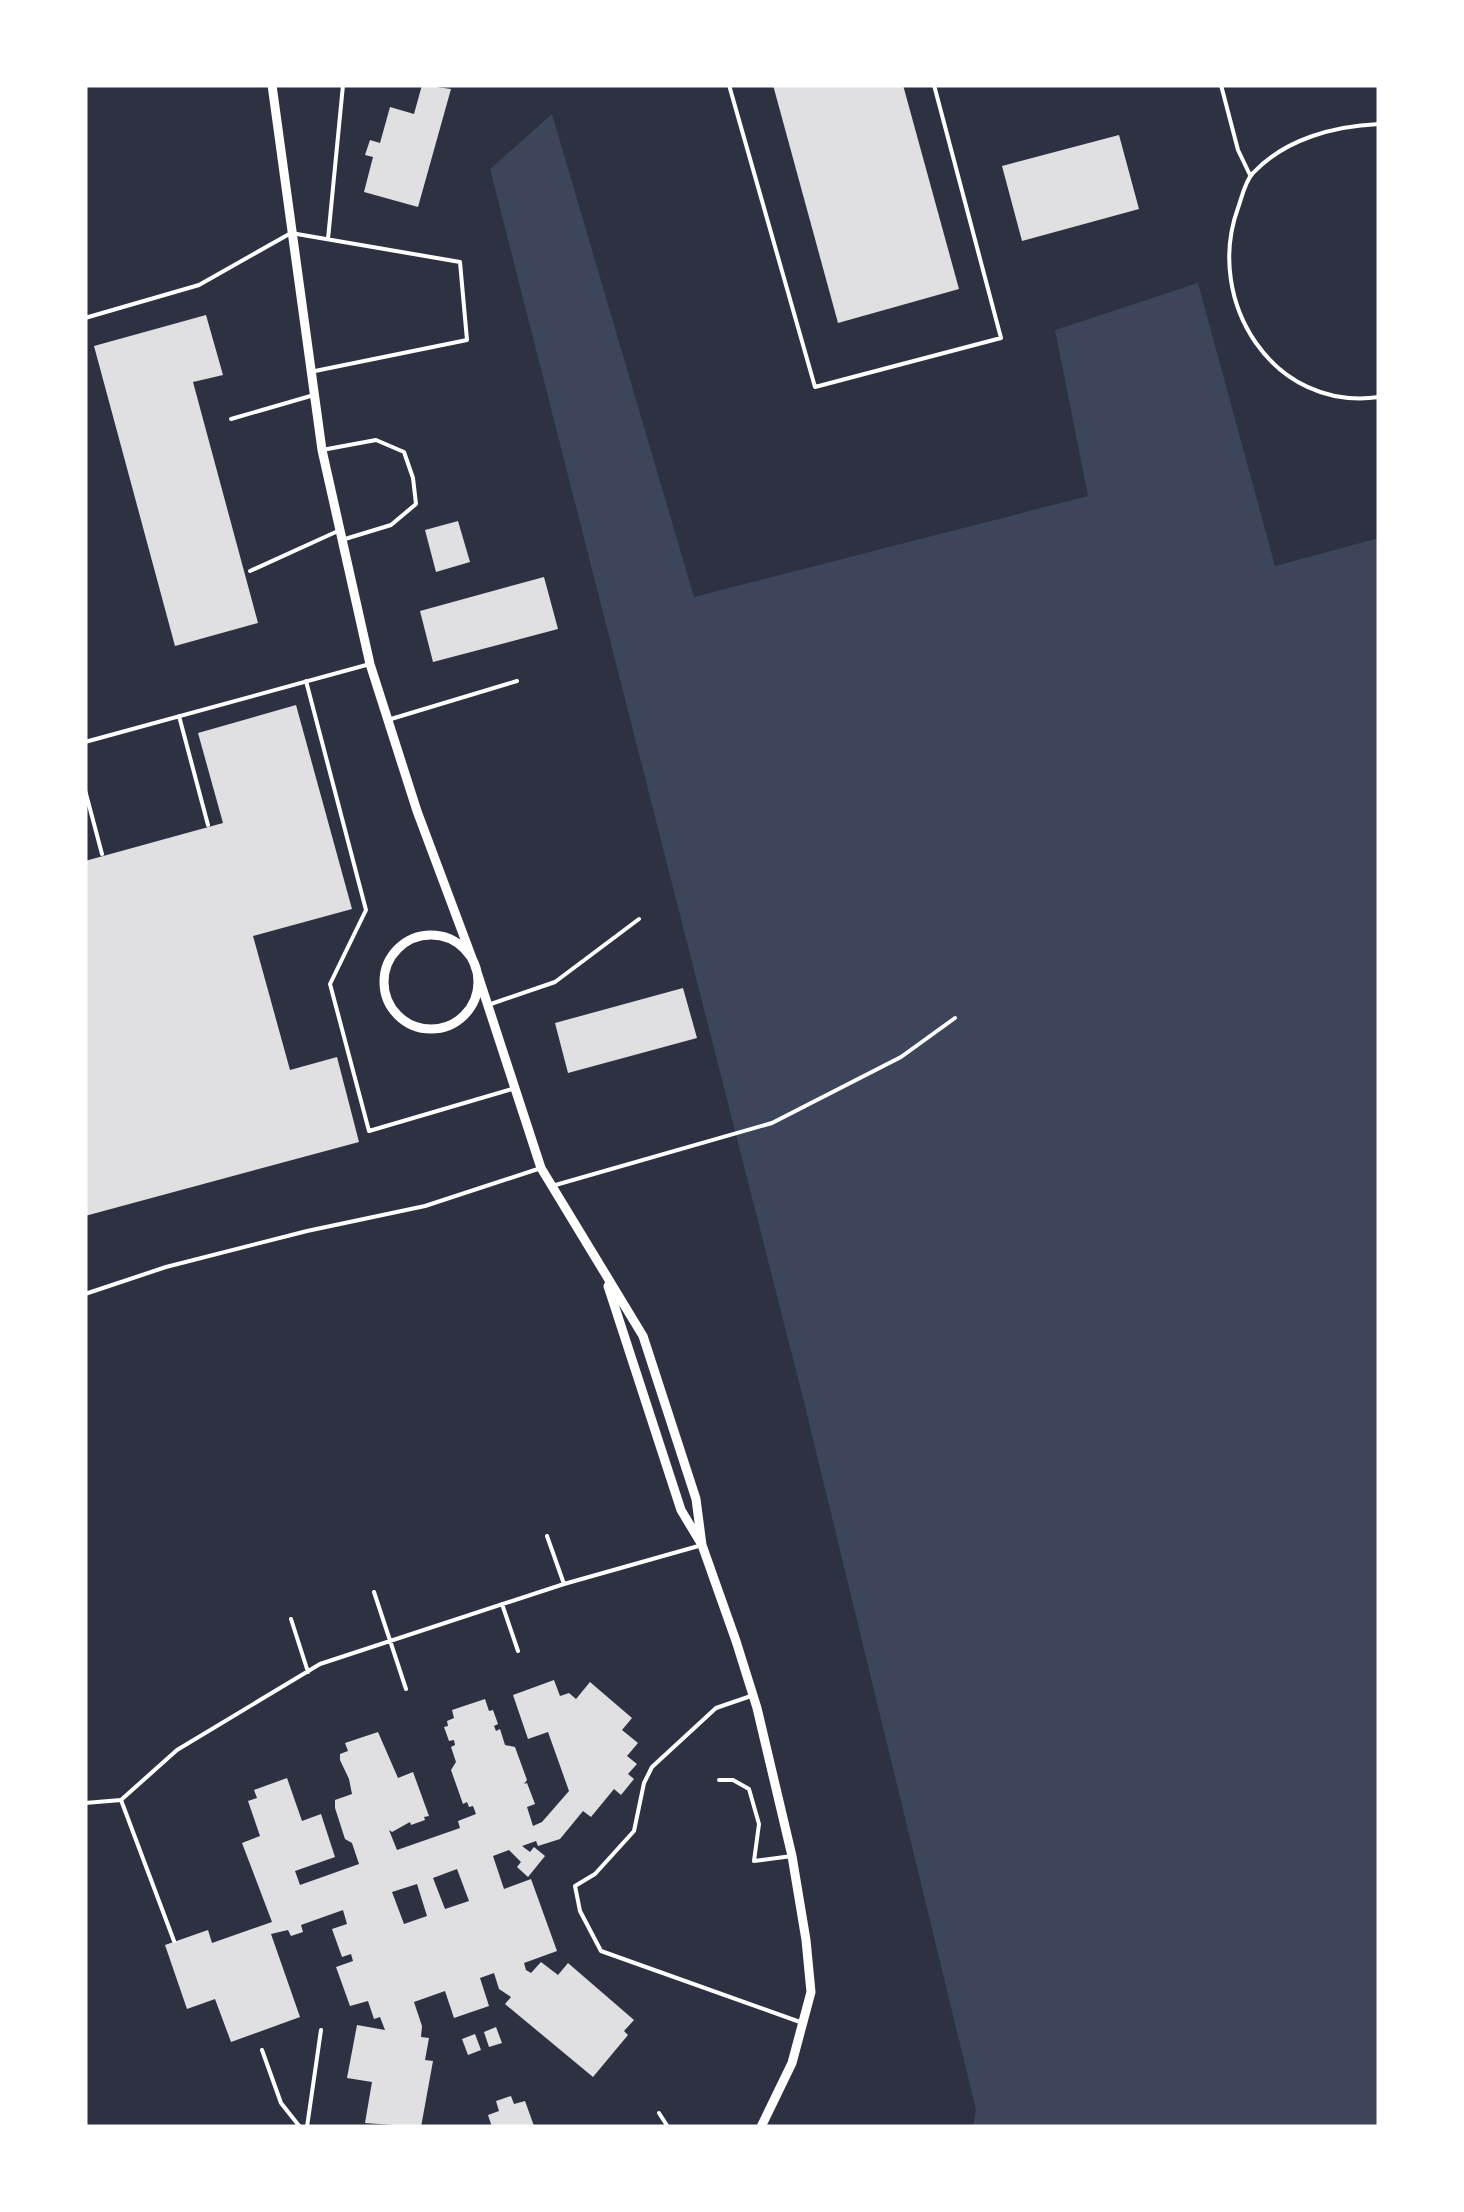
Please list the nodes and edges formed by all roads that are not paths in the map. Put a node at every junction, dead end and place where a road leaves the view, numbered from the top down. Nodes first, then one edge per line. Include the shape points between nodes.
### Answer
1 (272, 85) edge
2 (343, 85) edge
3 (729, 85) edge
4 (934, 85) edge
5 (1221, 85) edge
6 (1379, 124) edge
7 (1250, 175) junction
8 (291, 232) junction
9 (328, 239) junction
10 (85, 318) edge
11 (310, 372) junction
12 (314, 395) junction
13 (1379, 398) edge
14 (231, 419) dead end
15 (322, 450) junction
16 (339, 535) junction
17 (250, 571) dead end
18 (370, 664) junction
19 (306, 681) junction
20 (517, 681) dead end
21 (179, 716) junction
22 (386, 720) junction
23 (85, 742) edge
24 (85, 790) edge
25 (208, 825) dead end
26 (102, 854) dead end
27 (640, 919) dead end
28 (475, 966) junction
29 (488, 1005) junction
30 (955, 1018) dead end
31 (514, 1088) junction
32 (541, 1168) junction
33 (552, 1186) junction
34 (604, 1274) junction
35 (85, 1294) edge
36 (547, 1536) dead end
37 (702, 1545) junction
38 (564, 1584) junction
39 (374, 1592) dead end
40 (502, 1604) junction
41 (291, 1619) dead end
42 (390, 1640) junction
43 (518, 1652) dead end
44 (309, 1673) junction
45 (406, 1689) dead end
46 (754, 1696) junction
47 (719, 1780) dead end
48 (122, 1800) junction
49 (85, 1803) edge
50 (792, 1856) junction
51 (174, 1942) dead end
52 (804, 2024) junction
53 (322, 2030) dead end
54 (262, 2050) dead end
55 (659, 2113) dead end
56 (300, 2127) edge
57 (307, 2127) edge
58 (668, 2127) edge
59 (761, 2127) edge

1 - 8 street
2 - 9 lane
3 - 4 lane via 815,387 1002,338
5 - 7 lane
6 - 7 lane via 1324,131
7 - 13 lane via 1229,231 1227,265 1233,303 1248,333 1302,386
8 - 9 lane
8 - 10 lane via 199,285
8 - 11 street
9 - 11 lane via 460,262 468,340
11 - 12 street
12 - 14 lane
12 - 15 street
15 - 16 street
15 - 16 lane via 376,440 404,452 414,478 416,504 391,525
16 - 17 lane
16 - 18 street
18 - 19 lane
18 - 22 street
19 - 21 lane
19 - 31 lane via 366,910 330,984 370,1131
20 - 22 lane
21 - 23 lane
21 - 25 lane
22 - 28 street
24 - 26 lane
27 - 29 lane via 555,982
28 - 28 street via 457,942 413,938 390,958 388,1002 410,1024 442,1028 476,997
28 - 29 street
29 - 31 street
30 - 33 lane via 900,1057 772,1123
31 - 32 street
32 - 33 street
32 - 35 lane via 426,1206 182,1263
33 - 34 street
34 - 37 street via 682,1510
34 - 37 street via 643,1336 696,1499
36 - 38 lane
37 - 38 lane
37 - 46 street
38 - 40 lane
39 - 42 lane
40 - 42 lane
40 - 43 lane
41 - 44 lane
42 - 44 lane
42 - 45 lane
44 - 48 lane via 177,1750
46 - 50 street
46 - 52 lane via 716,1708 652,1767 634,1832 575,1886 601,1951
47 - 50 lane via 749,1790 760,1824 754,1861
48 - 49 lane
48 - 51 lane
50 - 52 street via 810,1969
52 - 59 street
53 - 57 lane
54 - 56 lane via 281,2103
55 - 58 lane

